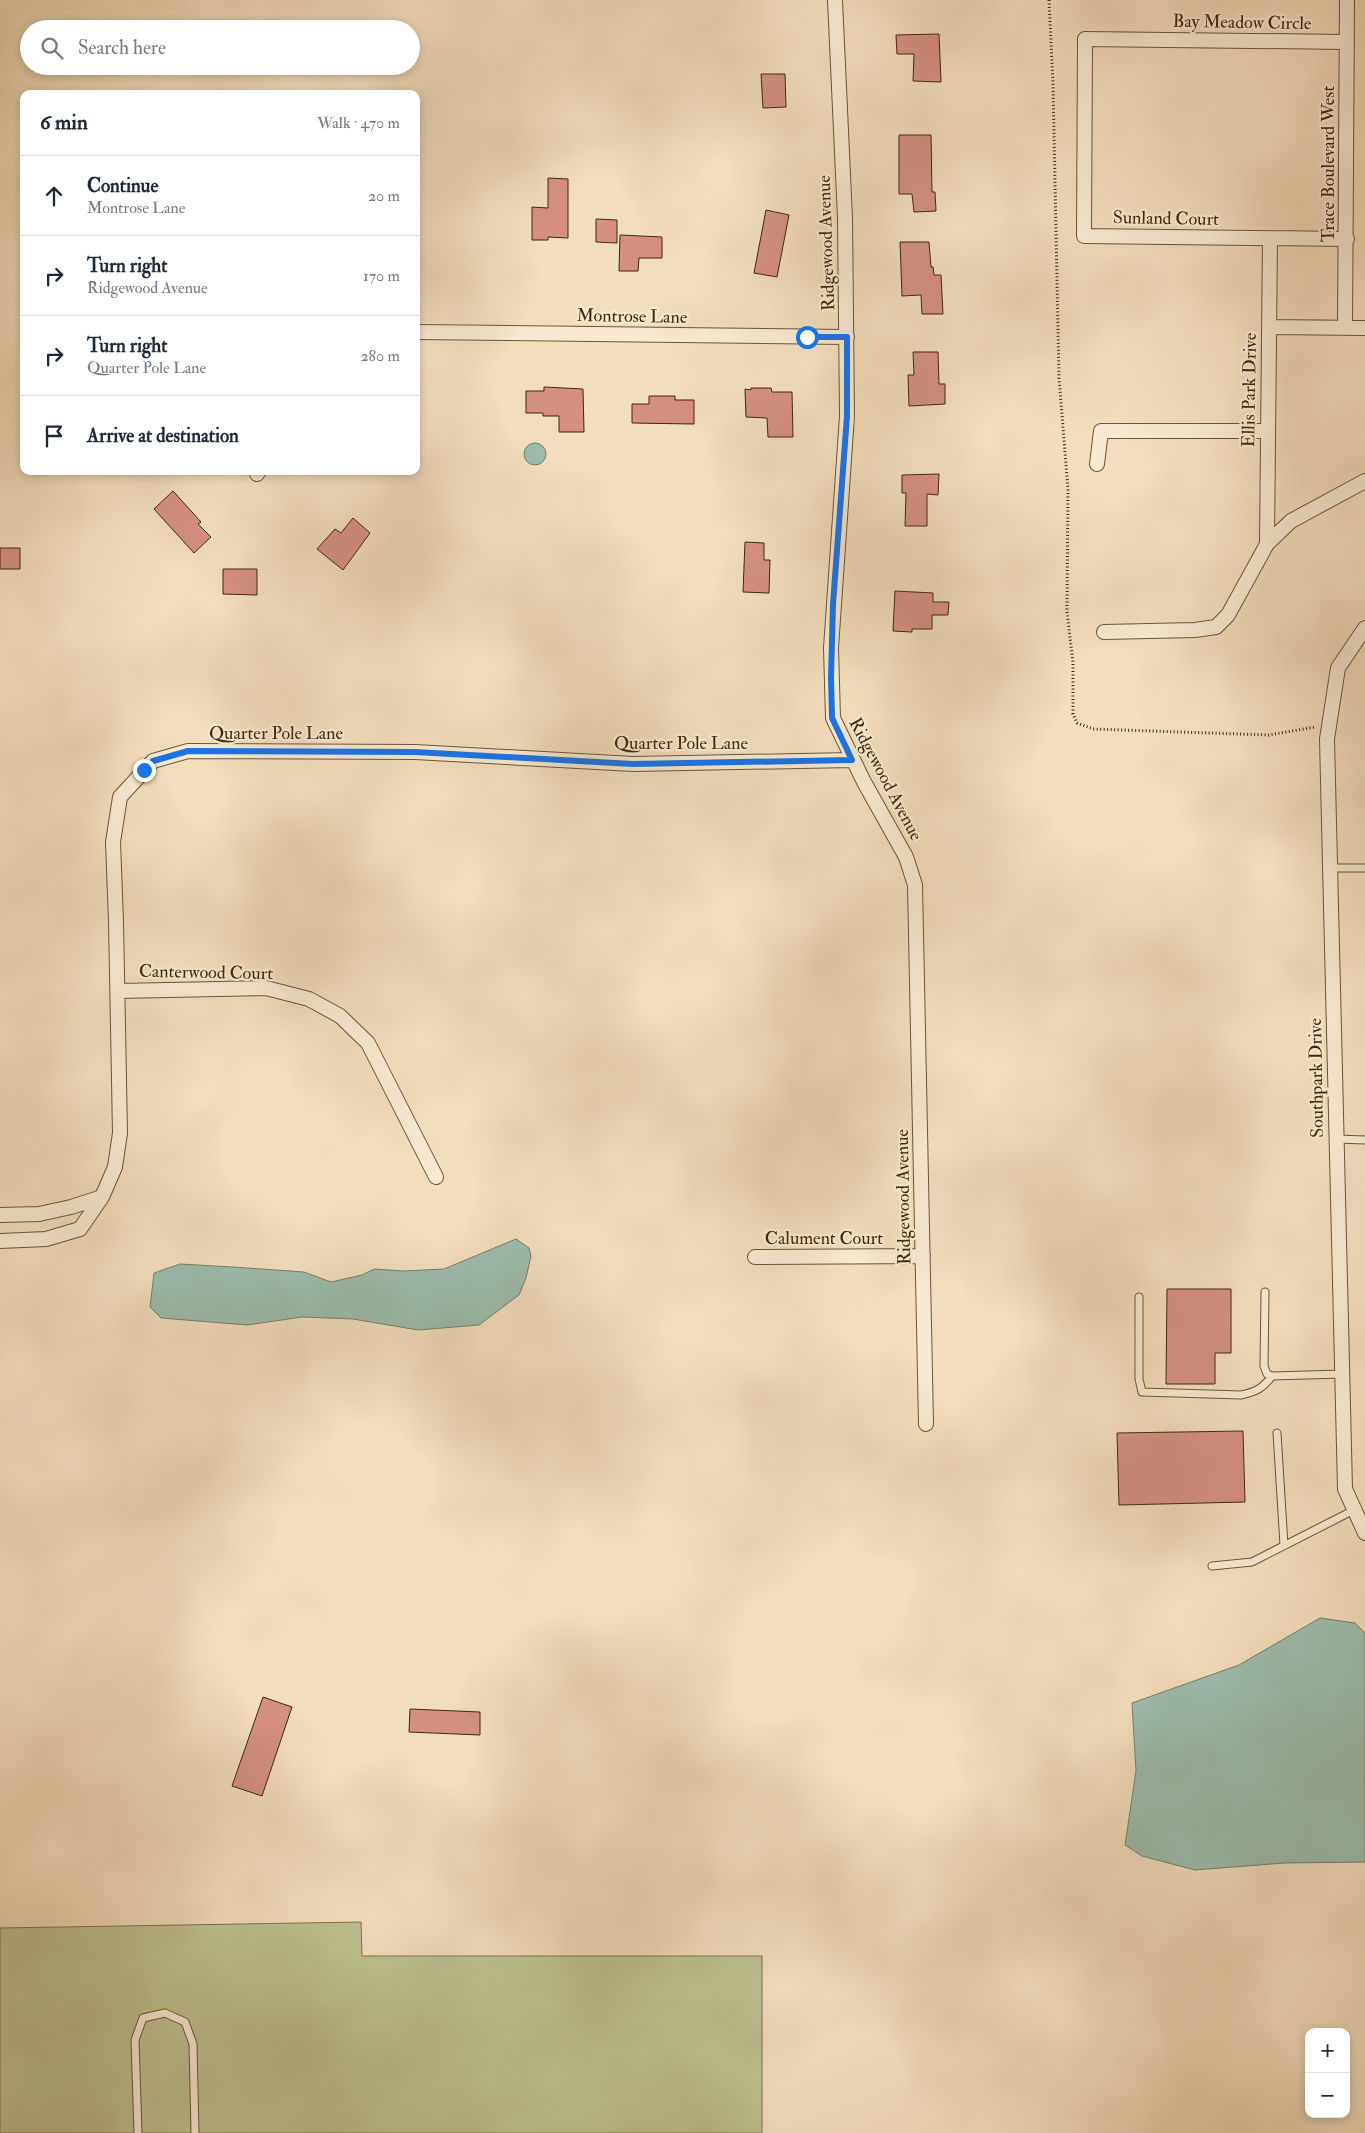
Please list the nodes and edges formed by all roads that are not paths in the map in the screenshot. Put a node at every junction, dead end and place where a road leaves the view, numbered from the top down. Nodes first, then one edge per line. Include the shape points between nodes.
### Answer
1 (835, 0) edge
2 (1347, 0) edge
3 (1347, 42) junction
4 (1085, 138) joint
5 (1270, 238) junction
6 (1346, 239) junction
7 (1269, 327) junction
8 (1345, 328) junction
9 (1365, 328) edge
10 (420, 332) edge
11 (847, 337) junction
12 (1268, 431) junction
13 (1097, 464) dead end
14 (1365, 481) edge
15 (1267, 544) junction
16 (1365, 628) edge
17 (1104, 632) dead end
18 (852, 760) junction
19 (1330, 868) junction
20 (1365, 868) edge
21 (118, 990) junction
22 (1336, 1139) junction
23 (1365, 1140) edge
24 (436, 1177) dead end
25 (102, 1196) junction
26 (0, 1215) edge
27 (0, 1241) edge
28 (923, 1256) junction
29 (755, 1257) dead end
30 (1265, 1292) dead end
31 (1139, 1297) dead end
32 (1342, 1374) junction
33 (1272, 1376) junction
34 (926, 1424) dead end
35 (1277, 1433) dead end
36 (1354, 1510) junction
37 (1365, 1533) edge
38 (1284, 1545) junction
39 (1212, 1566) dead end
40 (138, 2133) edge
41 (195, 2133) edge

1 - 11 street, Ridgewood Avenue
2 - 3 street, Trace Boulevard West
3 - 4 street, Bay Meadow Circle via 1085,39
3 - 6 street, Trace Boulevard West
4 - 5 street, Sunland Court via 1084,236
5 - 6 street, Sunland Court
5 - 7 street, Ellis Park Drive
6 - 8 street, Trace Boulevard West
7 - 8 street
7 - 12 street, Ellis Park Drive
8 - 9 street
10 - 11 street, Montrose Lane
11 - 18 street, Ridgewood Avenue via 847,416 831,677 832,718
12 - 13 street via 1101,431
12 - 15 street, Ellis Park Drive
14 - 15 street via 1291,522
15 - 17 street via 1228,615 1216,627
16 - 19 street, Southpark Drive via 1338,668 1327,739
18 - 21 street, Quarter Pole Lane via 633,764 415,752 188,751 153,761 120,797 113,842
18 - 28 street, Ridgewood Avenue via 906,857 914,885
19 - 20 lane
19 - 22 street, Southpark Drive
21 - 24 street, Canterwood Court via 266,988 309,999 340,1016 368,1043
21 - 25 street, Quarter Pole Lane via 120,1133 115,1167
22 - 23 lane
22 - 32 street, Southpark Drive
25 - 26 street via 39,1214
25 - 27 street, Quarter Pole Lane via 80,1229 46,1239
28 - 29 street, Calument Court
28 - 34 street, Ridgewood Avenue
30 - 33 lane via 1264,1366 1267,1374
31 - 33 lane via 1139,1379 1142,1392 1241,1395 1254,1393
32 - 33 lane
32 - 36 street, Southpark Drive via 1345,1489
35 - 38 lane
36 - 37 street, Southpark Drive
36 - 38 lane
38 - 39 lane via 1252,1562
40 - 41 lane via 135,2040 143,2018 165,2013 185,2022 193,2044

